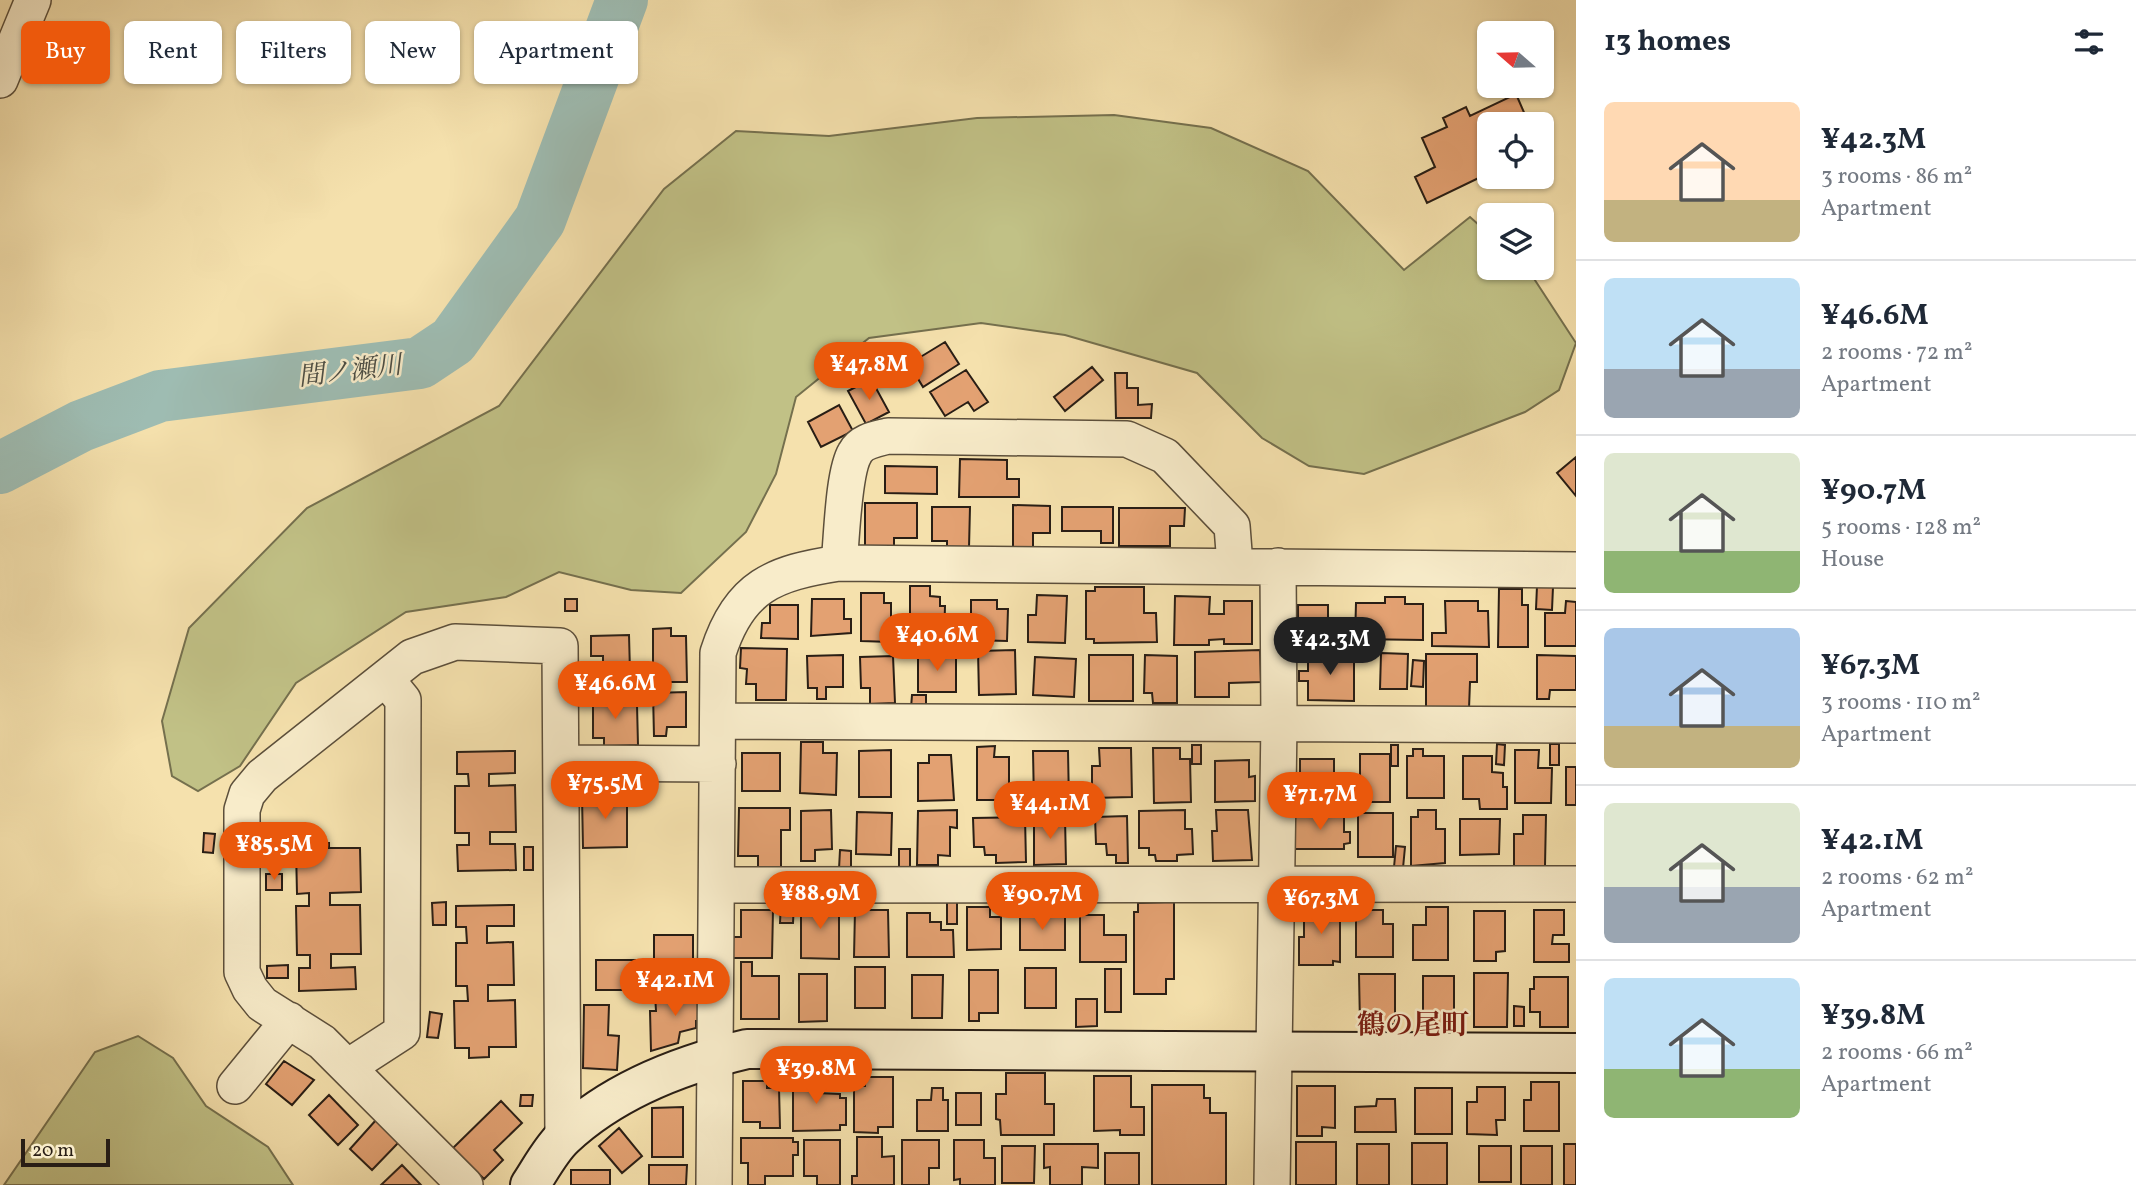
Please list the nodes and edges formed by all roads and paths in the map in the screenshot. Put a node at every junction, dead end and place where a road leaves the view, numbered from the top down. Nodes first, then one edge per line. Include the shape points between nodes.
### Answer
1 (33, 0) edge
2 (0, 80) edge
3 (839, 563) junction
4 (1235, 565) junction
5 (1278, 566) junction
6 (1576, 570) edge
7 (386, 679) junction
8 (718, 721) junction
9 (1279, 723) junction
10 (1576, 725) edge
11 (561, 763) junction
12 (718, 764) junction
13 (1576, 884) edge
14 (719, 885) junction
15 (1275, 886) junction
16 (289, 1020) junction
17 (1276, 1052) junction
18 (1576, 1053) edge
19 (714, 1058) junction
20 (348, 1067) junction
21 (235, 1086) dead end
22 (563, 1138) junction
23 (465, 1185) edge
24 (530, 1185) edge
25 (715, 1185) edge
26 (1272, 1185) edge

1 - 2 street
3 - 4 street
3 - 4 street via 855,452 867,442 888,436 1128,439 1165,456 1232,526
3 - 8 street via 774,577 740,606 718,653
4 - 5 street
5 - 6 street
5 - 9 street
7 - 11 street via 412,657 455,642 560,646
7 - 16 street via 262,776 247,794 242,810 242,972 262,1004
7 - 20 street via 403,700 402,1032
8 - 9 street
8 - 12 street
9 - 10 street
9 - 15 street
11 - 12 street
11 - 22 street
12 - 14 street
13 - 15 street
14 - 15 street
14 - 19 street
15 - 17 street
16 - 20 street
16 - 21 street
17 - 18 street
17 - 19 street via 747,1049
17 - 26 street
19 - 22 street via 643,1084
19 - 25 street
20 - 23 street
22 - 24 street

